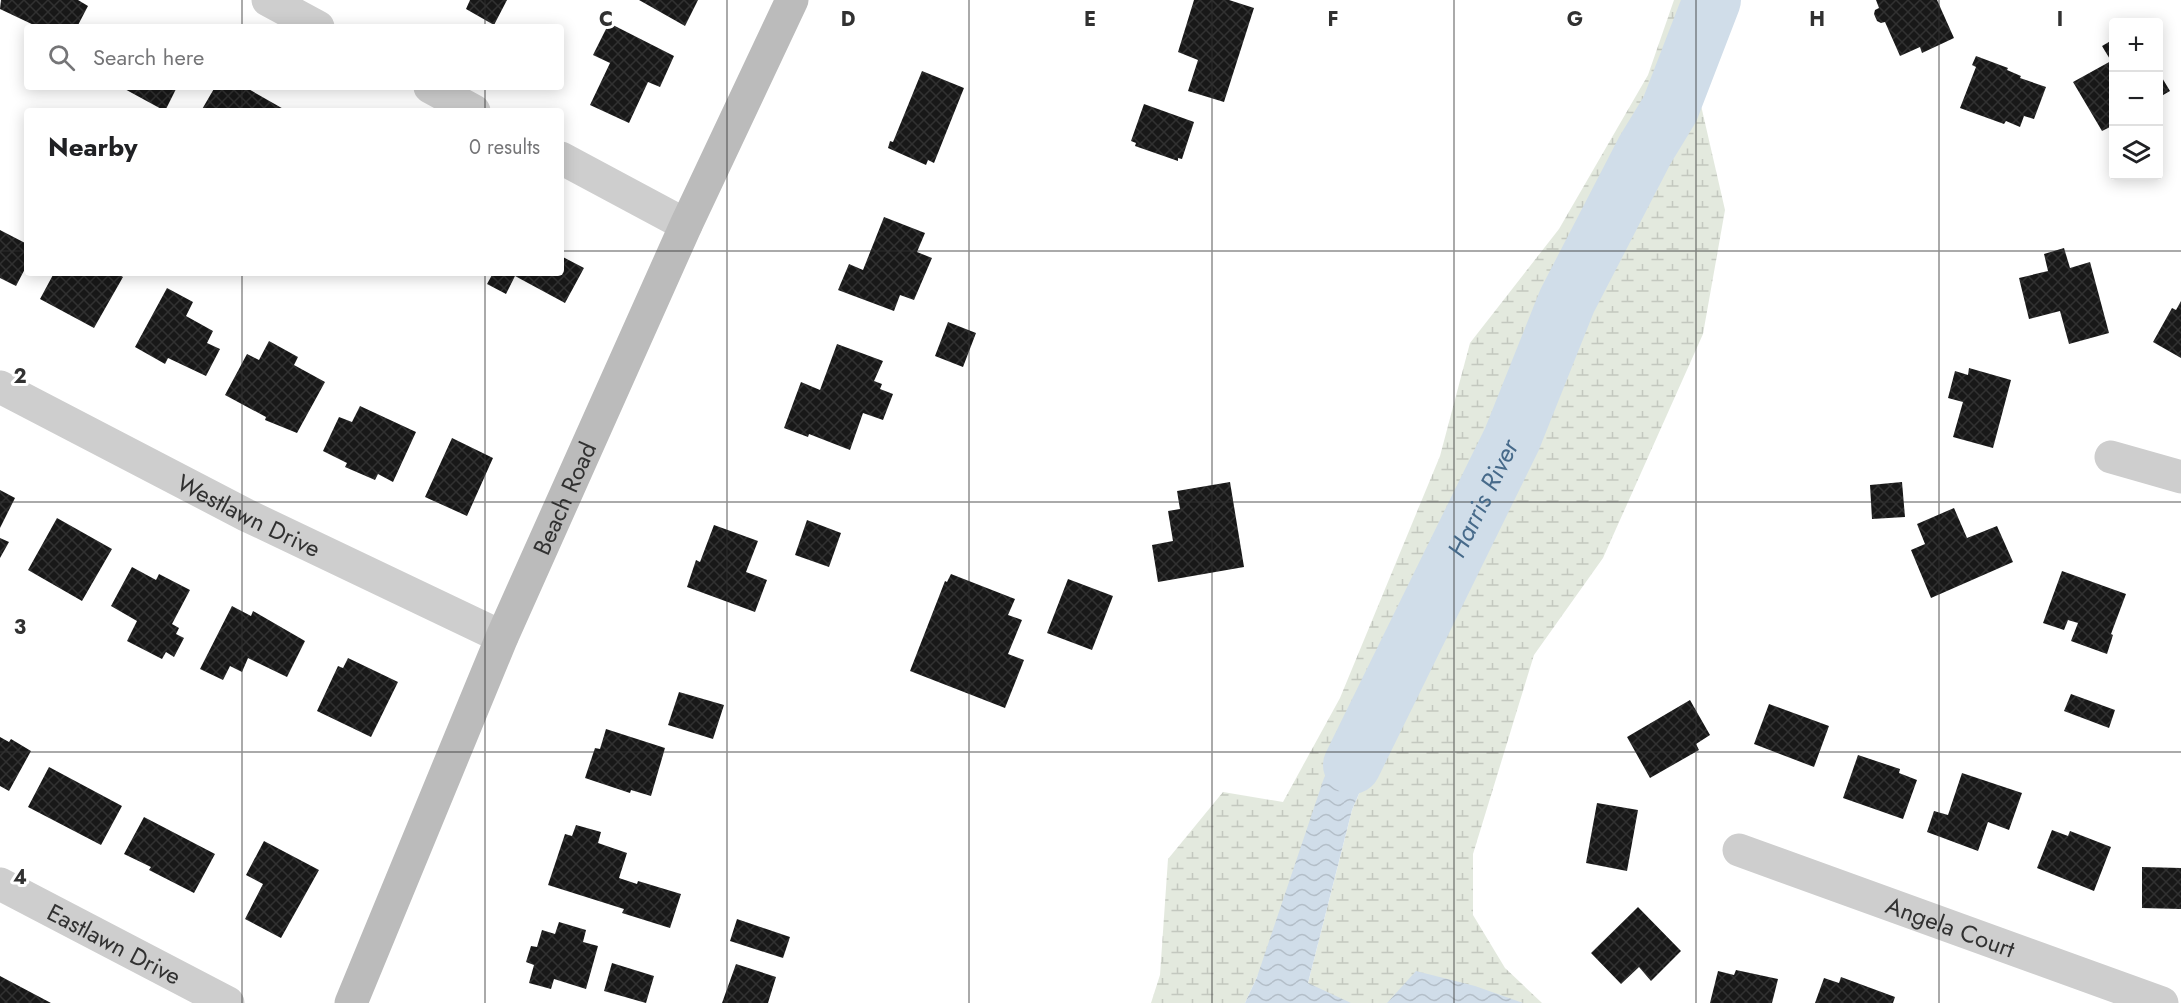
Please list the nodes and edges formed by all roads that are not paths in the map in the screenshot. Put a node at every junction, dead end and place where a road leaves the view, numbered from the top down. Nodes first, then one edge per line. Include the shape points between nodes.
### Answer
1 (268, 0) edge
2 (792, 0) edge
3 (312, 24) edge
4 (436, 90) edge
5 (468, 108) edge
6 (564, 160) edge
7 (686, 225) junction
8 (0, 387) edge
9 (2111, 457) dead end
10 (2181, 477) edge
11 (502, 637) junction
12 (1739, 850) dead end
13 (0, 884) edge
14 (228, 1003) edge
15 (351, 1003) edge
16 (2162, 1003) edge

1 - 3 street
2 - 7 street, Beach Road
4 - 5 street
6 - 7 street
7 - 11 street, Beach Road
8 - 11 street, Westlawn Drive via 246,515
9 - 10 street
11 - 15 street, Beach Road
12 - 16 street, Angela Court
13 - 14 street, Eastlawn Drive

